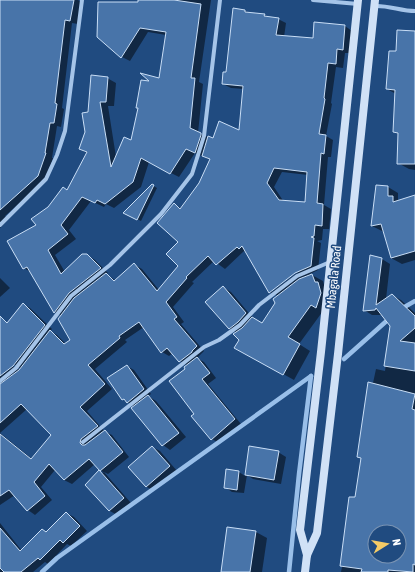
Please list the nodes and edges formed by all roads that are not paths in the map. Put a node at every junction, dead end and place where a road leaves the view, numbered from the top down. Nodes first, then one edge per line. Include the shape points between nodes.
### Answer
1 (82, 0) edge
2 (220, 0) edge
3 (313, 0) edge
4 (358, 2) edge
5 (374, 3) edge
6 (415, 10) edge
7 (0, 225) edge
8 (331, 261) junction
9 (0, 381) edge
10 (83, 442) dead end
11 (307, 555) junction
12 (305, 572) edge

1 - 7 street via 65,131 57,155 46,179
2 - 9 street via 204,136 192,174 161,214 110,265 71,296 16,368
3 - 4 street
4 - 8 street, Mbagala Road
5 - 6 street via 405,11
5 - 11 street, Mbagala Road via 317,533
8 - 10 street via 304,272 276,291 240,325 204,347
8 - 11 street, Mbagala Road via 300,530
11 - 12 street, Mbagala Road

